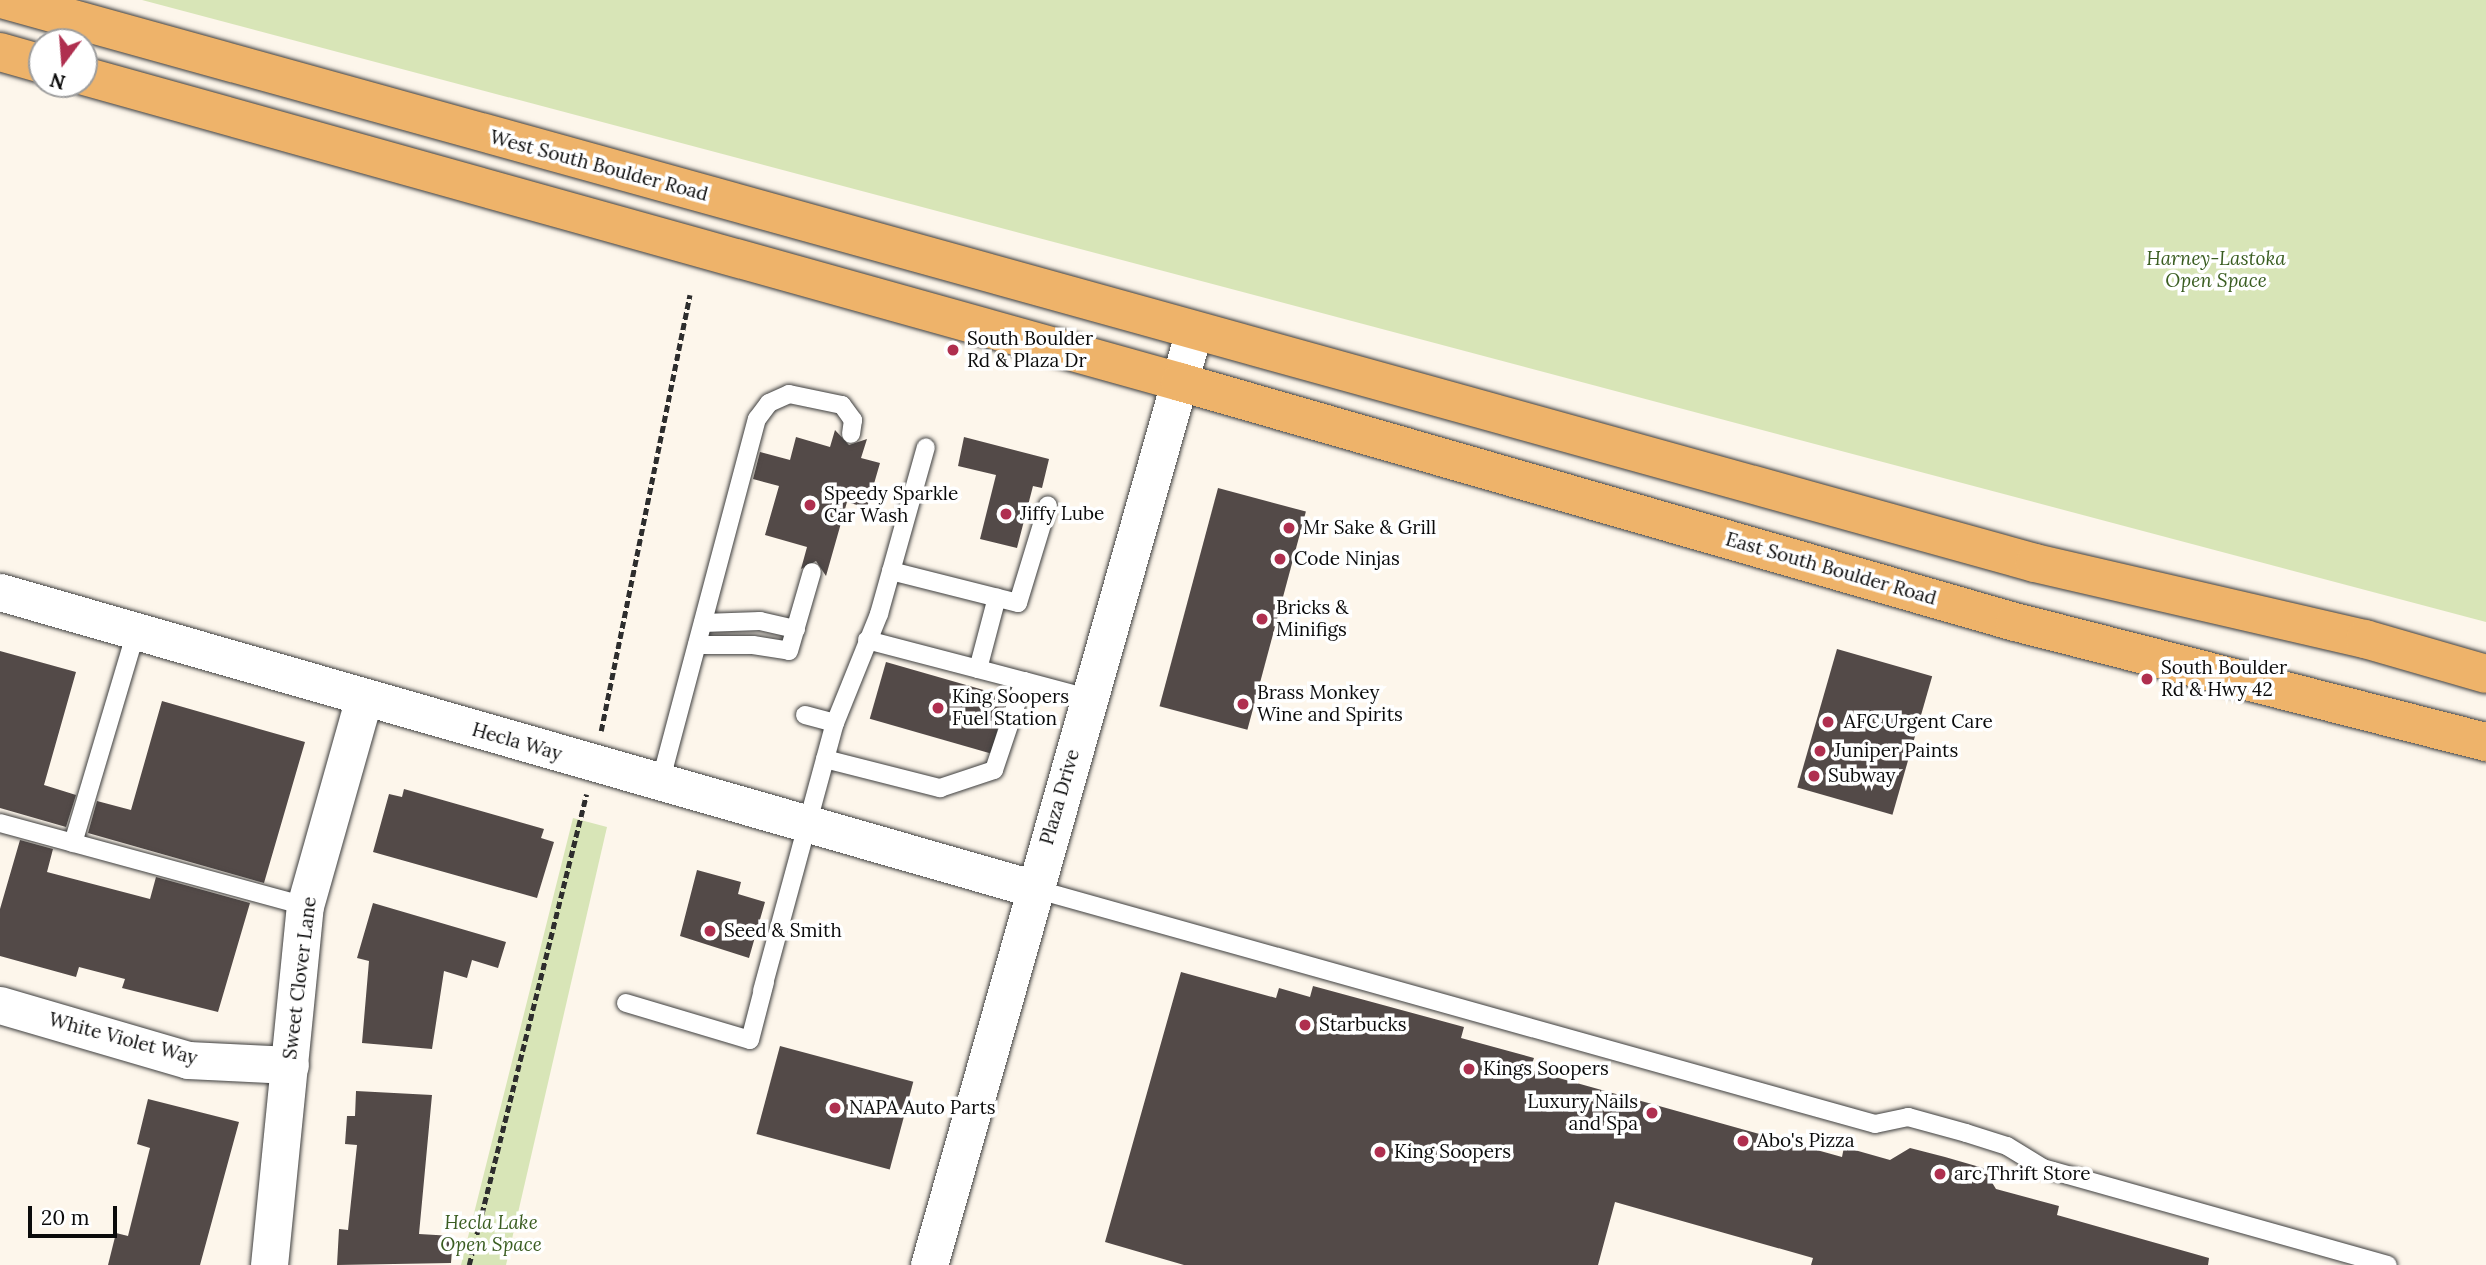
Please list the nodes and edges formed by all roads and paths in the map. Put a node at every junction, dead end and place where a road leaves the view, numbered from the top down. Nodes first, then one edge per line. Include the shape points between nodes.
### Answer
1 (5, 0) edge
2 (0, 52) edge
3 (28, 60) edge
4 (98, 80) edge
5 (690, 295) dead end
6 (1194, 330) junction
7 (1180, 382) junction
8 (851, 434) dead end
9 (926, 447) dead end
10 (1048, 505) dead end
11 (891, 571) junction
12 (812, 572) dead end
13 (0, 592) edge
14 (997, 597) junction
15 (703, 623) junction
16 (796, 629) junction
17 (136, 632) junction
18 (867, 640) junction
19 (697, 645) junction
20 (978, 669) junction
21 (2486, 674) edge
22 (1024, 681) junction
23 (363, 697) junction
24 (1088, 698) junction
25 (805, 715) dead end
26 (604, 717) dead end
27 (835, 723) junction
28 (2486, 743) edge
29 (825, 759) junction
30 (660, 783) junction
31 (582, 809) dead end
32 (0, 823) edge
33 (808, 824) junction
34 (73, 843) junction
35 (1035, 889) junction
36 (305, 906) junction
37 (626, 1003) dead end
38 (0, 1005) edge
39 (290, 1065) junction
40 (269, 1265) edge
41 (469, 1265) edge
42 (929, 1265) edge
43 (2388, 1265) edge

1 - 6 main road, West South Boulder Road
2 - 3 main road
4 - 7 main road
5 - 26 path
6 - 7 street, Plaza Drive
6 - 21 main road via 2035,563 2365,639
7 - 24 street, Plaza Drive
7 - 28 main road, East South Boulder Road via 2015,622
8 - 15 lane via 853,420 842,405 789,394 769,402 757,419
9 - 11 lane
10 - 14 lane via 1018,603
11 - 14 lane
11 - 18 lane
12 - 16 lane
13 - 17 street, Hecla Way
14 - 20 lane
15 - 16 lane via 760,621
15 - 19 lane
16 - 19 lane via 789,651 753,645
17 - 23 street, Hecla Way
17 - 34 lane
18 - 20 lane
18 - 27 lane
19 - 30 lane
20 - 22 lane
22 - 24 lane
22 - 29 lane via 994,770 971,780 940,788
23 - 30 street, Hecla Way
23 - 36 street, Sweet Clover Lane
24 - 35 street, Plaza Drive
25 - 27 lane
27 - 29 lane
29 - 33 lane
30 - 33 street, Hecla Way
31 - 41 path
32 - 34 lane
33 - 35 street, Hecla Way
33 - 37 lane via 750,1040
34 - 36 lane
35 - 42 street, Plaza Drive
35 - 43 lane via 1875,1124 1908,1117 2007,1146 2043,1168
36 - 39 street, Sweet Clover Lane
38 - 39 street, White Violet Way via 188,1059
39 - 40 street, Sweet Clover Lane

